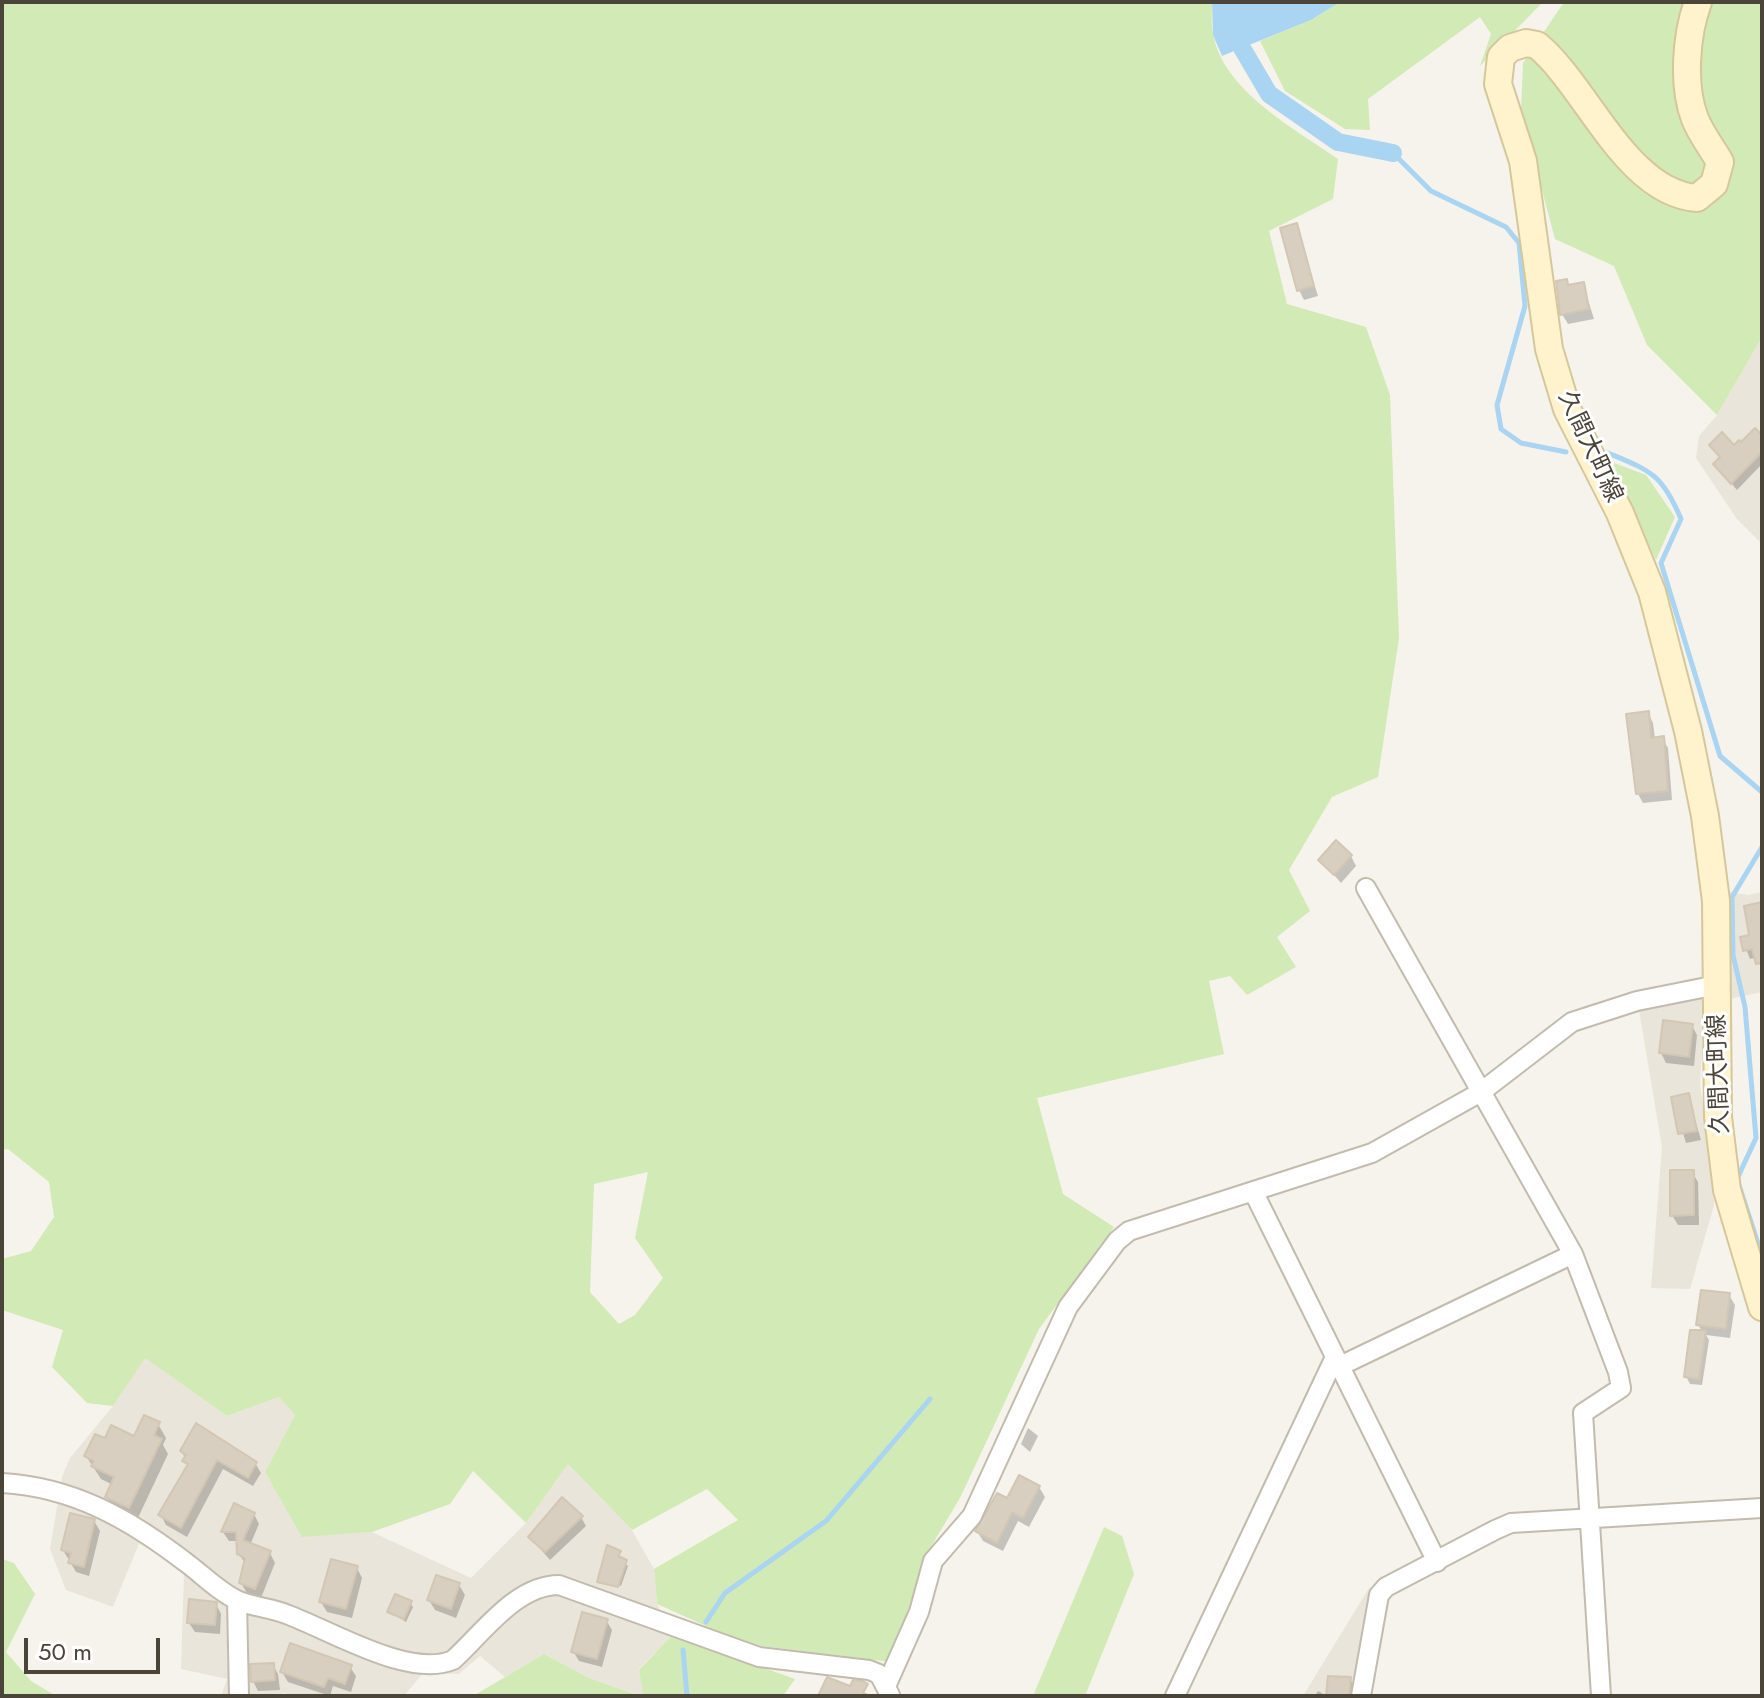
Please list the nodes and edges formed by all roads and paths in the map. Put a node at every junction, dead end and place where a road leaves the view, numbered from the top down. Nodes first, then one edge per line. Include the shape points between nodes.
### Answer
1 (1698, 2) edge
2 (1366, 888) dead end
3 (1717, 985) junction
4 (1481, 1092) junction
5 (1254, 1193) junction
6 (1573, 1254) junction
7 (1762, 1307) edge
8 (1337, 1361) junction
9 (2, 1483) edge
10 (1762, 1508) edge
11 (1592, 1518) junction
12 (1437, 1562) junction
13 (237, 1600) junction
14 (889, 1690) edge
15 (239, 1696) edge
16 (1175, 1696) edge
17 (1361, 1696) edge
18 (1601, 1696) edge

1 - 3 main road, 久間大町線 via 1689,26 1689,89 1695,118 1720,162 1714,184 1697,198 1671,191 1637,168 1537,45 1510,48 1501,57 1498,84 1523,161 1549,349 1567,409 1620,513 1652,592 1688,731 1716,901
2 - 4 street
3 - 4 street via 1637,1001 1572,1022
3 - 7 main road, 久間大町線 via 1718,1117 1727,1190
4 - 5 street via 1372,1153
4 - 6 street
5 - 8 street
5 - 14 street via 1129,1231 1068,1307 972,1516 933,1561
6 - 8 street
6 - 11 street via 1621,1388 1583,1413
8 - 12 street
8 - 16 street
9 - 13 street via 39,1485 96,1503 153,1537
10 - 11 street
11 - 12 street via 1511,1523
11 - 18 street
12 - 17 street via 1379,1595
13 - 14 street via 283,1612 413,1664 438,1666 453,1660 525,1593 540,1585 559,1585 759,1657 869,1670 879,1674
13 - 15 street

